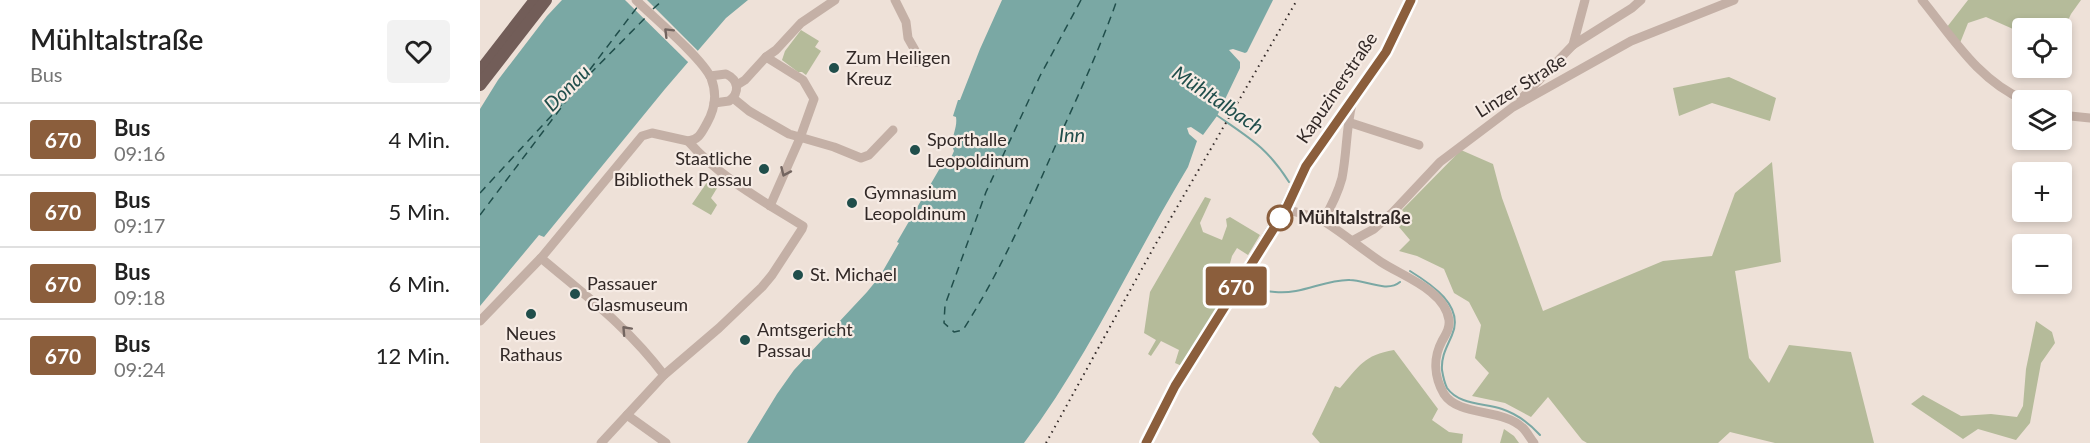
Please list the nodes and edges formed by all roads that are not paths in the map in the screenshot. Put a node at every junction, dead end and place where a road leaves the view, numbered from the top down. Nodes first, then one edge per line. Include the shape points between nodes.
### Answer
1 (535, 0) edge
2 (546, 0) edge
3 (636, 0) edge
4 (835, 0) edge
5 (896, 0) edge
6 (1411, 0) edge
7 (1585, 0) edge
8 (1641, 0) edge
9 (1734, 0) edge
10 (1922, 0) edge
11 (1573, 45) junction
12 (766, 57) junction
13 (916, 62) dead end
14 (480, 71) edge
15 (710, 76) junction
16 (480, 85) edge
17 (737, 86) junction
18 (2012, 94) edge
19 (733, 98) junction
20 (1352, 101) junction
21 (714, 103) junction
22 (1513, 107) junction
23 (2072, 116) edge
24 (2090, 118) edge
25 (1348, 122) junction
26 (893, 129) dead end
27 (800, 138) junction
28 (688, 141) junction
29 (1419, 145) dead end
30 (770, 206) junction
31 (1286, 209) junction
32 (1323, 221) junction
33 (1352, 241) junction
34 (541, 258) junction
35 (480, 321) edge
36 (664, 375) junction
37 (627, 415) junction
38 (601, 443) edge
39 (666, 443) edge
40 (1146, 443) edge
41 (1534, 443) edge

1 - 14 main road
2 - 16 main road
15 -> 3 street
4 - 12 street via 801,23
5 - 13 street via 916,52
6 - 20 main road, Kapuzinerstraße via 1386,52
7 - 11 street
8 - 11 street
9 - 22 street, Linzer Straße via 1631,41
10 - 18 street via 1980,72
11 - 22 street
12 - 17 street
12 - 27 street via 803,80 814,95
15 - 17 street via 726,74
15 - 21 street
17 - 19 street
19 - 21 street
19 - 27 street
20 - 25 street
20 - 31 main road, Kapuzinerstraße via 1306,166
21 - 28 street via 698,138
22 - 33 street, Linzer Straße via 1440,162 1374,229
23 - 24 street
25 - 29 street
25 - 32 street via 1342,177
26 - 27 street via 869,155 861,158
27 -> 30 street
28 - 30 street via 705,161
28 - 34 street via 652,133 642,136
30 - 36 street via 803,226 762,287
31 - 32 street
31 - 40 main road, Kapuzinerstraße via 1175,386
32 - 33 street
33 - 41 street via 1411,277 1445,308 1449,324 1436,354 1436,367 1445,395 1467,408 1508,419 1522,427
34 - 35 street
36 -> 34 street via 620,324
36 - 37 street
37 - 38 street
37 - 39 street

